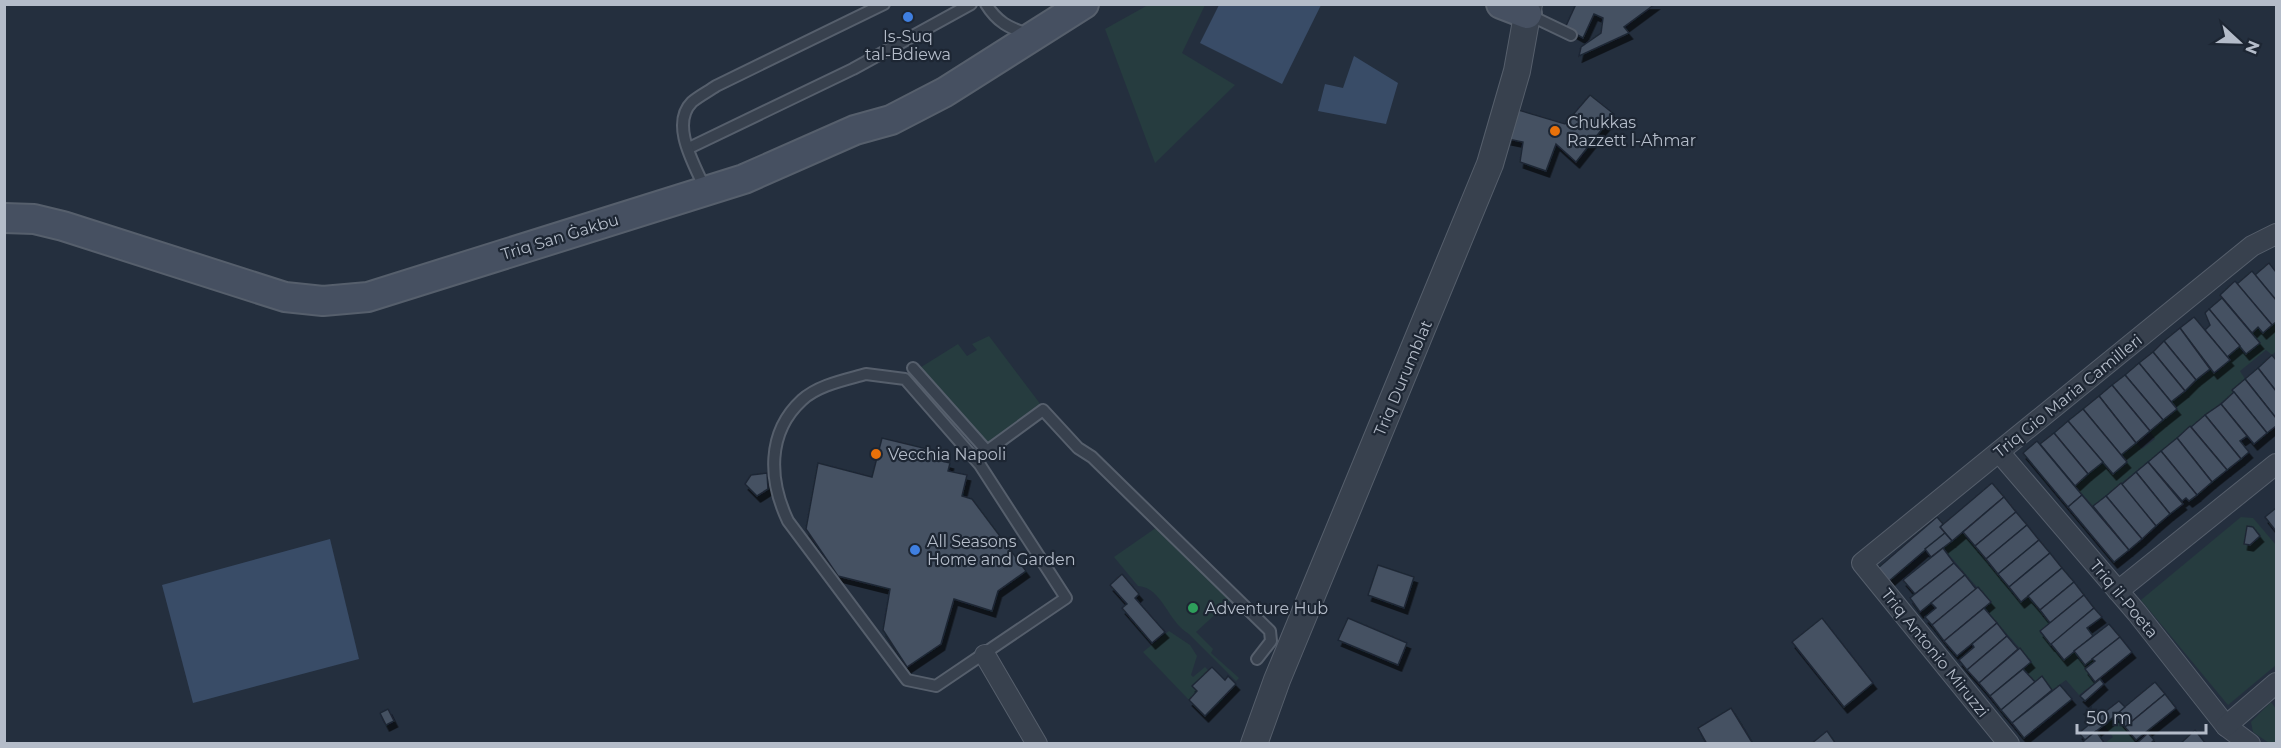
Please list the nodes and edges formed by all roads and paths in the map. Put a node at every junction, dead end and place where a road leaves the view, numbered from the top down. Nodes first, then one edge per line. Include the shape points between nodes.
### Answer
1 (884, 4) edge
2 (971, 4) edge
3 (986, 4) edge
4 (1084, 4) edge
5 (1519, 8) edge
6 (1571, 35) dead end
7 (1036, 37) junction
8 (689, 148) junction
9 (706, 191) junction
10 (4, 218) edge
11 (2275, 236) edge
12 (913, 368) dead end
13 (1999, 452) junction
14 (2277, 464) edge
15 (1862, 563) joint
16 (2118, 591) junction
17 (985, 655) junction
18 (1257, 659) dead end
19 (2277, 683) edge
20 (2226, 726) junction
21 (1037, 744) edge
22 (1254, 744) edge
23 (2009, 744) edge
24 (2250, 744) edge

1 - 8 lane via 716,86 692,102 683,116
2 - 8 lane via 854,69
3 - 7 lane via 994,18 1006,27
4 - 7 main road, Triq San Ġakbu
5 - 6 lane
5 - 22 street, Triq Durumblat via 1517,71 1490,164
7 - 9 main road, Triq San Ġakbu via 891,120 855,130 744,179
8 - 9 lane
9 - 10 main road, Triq San Ġakbu via 368,297 323,301 250,288 63,226 34,219
11 - 13 street, Triq Gio Maria Camilleri via 2252,246
12 - 18 lane via 987,451 1043,410 1270,631 1271,640
13 - 15 street, Triq Gio Maria Camilleri
13 - 16 street, Triq il-Poeta
14 - 16 street
15 - 23 street, Triq Antonio Miruzzi
16 - 20 street, Triq il-Poeta
17 - 17 lane via 936,686 907,680 788,521 777,498 772,459 782,427 802,400 829,385 866,374 904,379 980,465 1066,598
17 - 21 street
19 - 20 street
20 - 24 street, Triq il-Poeta

